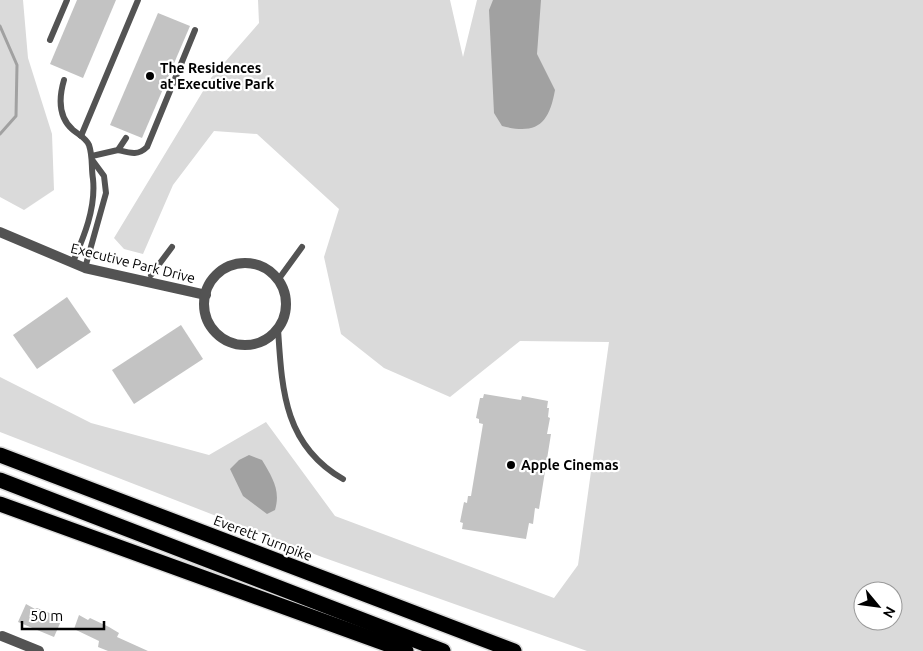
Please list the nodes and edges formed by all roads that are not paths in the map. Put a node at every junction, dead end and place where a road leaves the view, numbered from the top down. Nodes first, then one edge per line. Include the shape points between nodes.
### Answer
1 (67, 0) edge
2 (138, 0) edge
3 (195, 30) dead end
4 (50, 40) dead end
5 (64, 80) dead end
6 (81, 136) junction
7 (126, 138) dead end
8 (118, 150) junction
9 (92, 159) junction
10 (0, 232) edge
11 (172, 247) dead end
12 (302, 247) dead end
13 (72, 264) junction
14 (85, 268) junction
15 (151, 275) dead end
16 (278, 280) junction
17 (206, 295) junction
18 (278, 329) junction
19 (0, 455) edge
20 (343, 479) dead end
21 (0, 480) edge
22 (0, 504) edge
23 (2, 636) dead end
24 (39, 651) edge
25 (406, 651) edge
26 (444, 651) edge
27 (514, 651) edge

1 - 4 lane
2 - 6 lane
3 - 8 lane via 146,146 141,153 135,154
5 - 6 lane via 62,113 68,126
6 - 9 lane via 87,141
7 - 8 lane
8 - 9 lane
9 - 13 lane via 94,200
9 - 14 lane via 104,176 106,193
10 - 13 street, Executive Park Drive
11 - 15 lane
12 - 16 lane
13 - 14 street, Executive Park Drive
14 - 17 street, Executive Park Drive
16 - 17 street, Executive Park Drive via 268,270 256,265 237,265 214,278
16 - 18 street via 286,304
17 - 18 street, Executive Park Drive via 209,323 230,342 254,344 267,339
18 - 20 lane via 284,390 294,426 312,456
19 - 27 highway, Everett Turnpike
21 - 26 highway
22 - 25 highway
23 - 24 street

